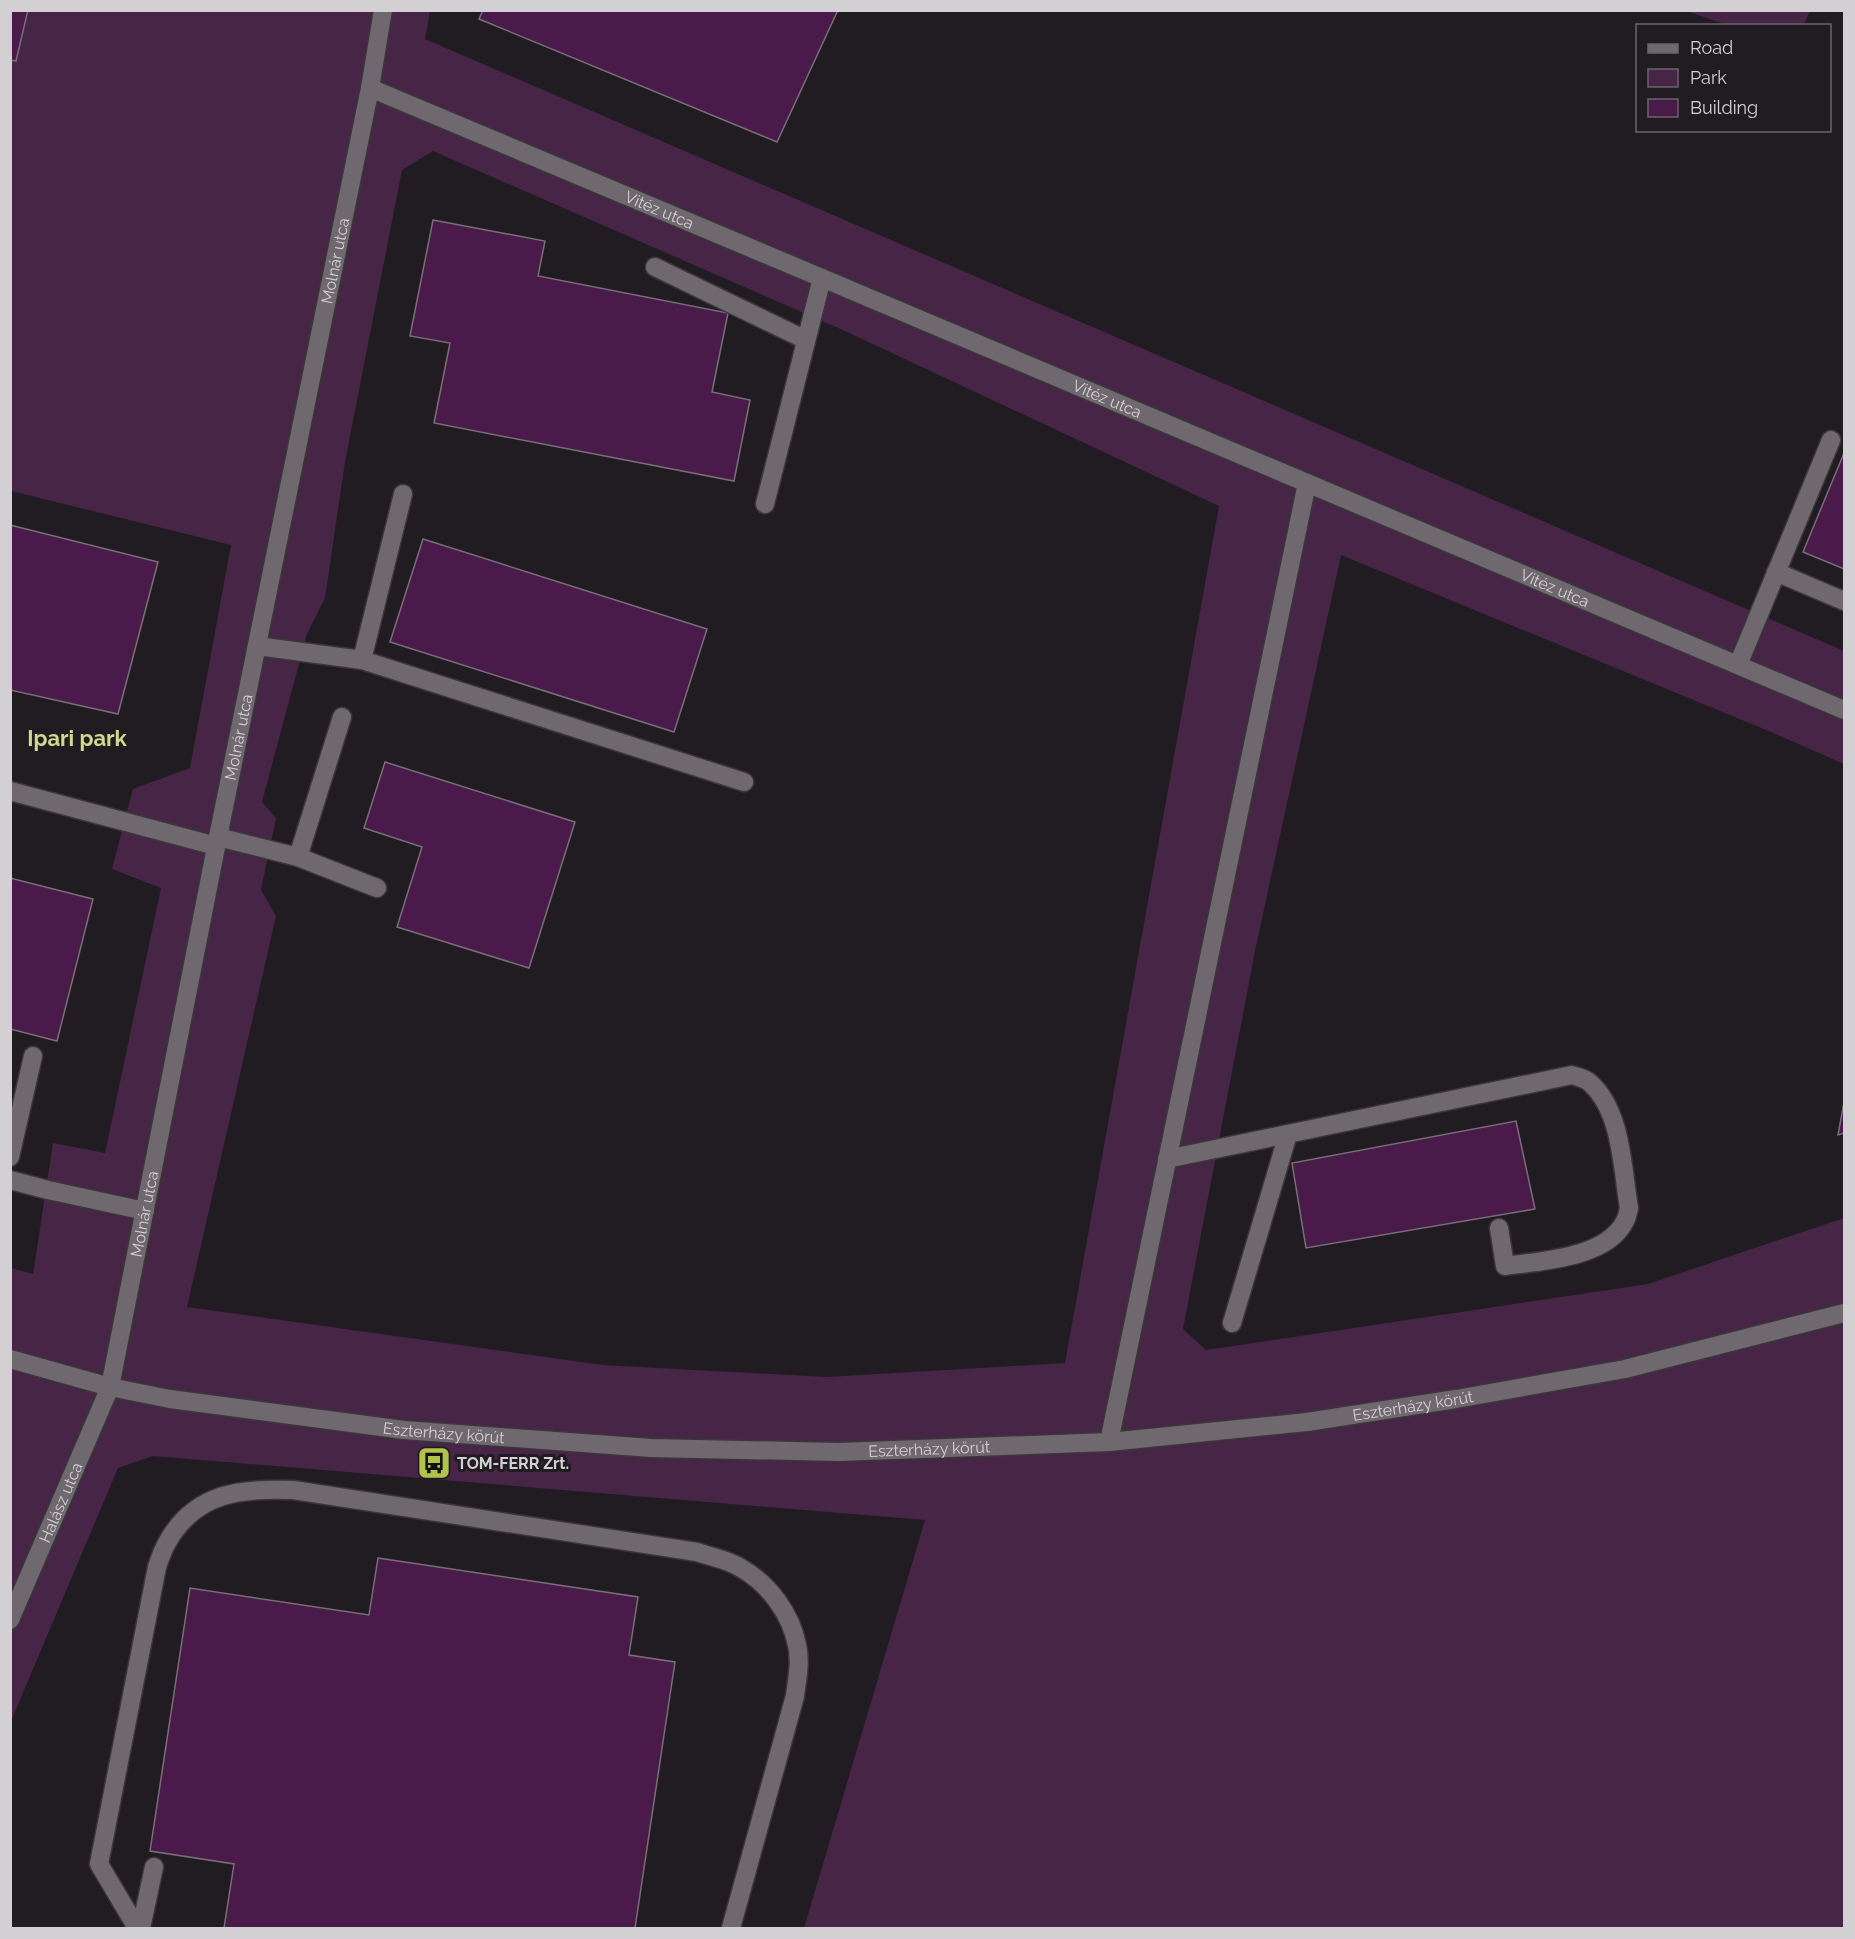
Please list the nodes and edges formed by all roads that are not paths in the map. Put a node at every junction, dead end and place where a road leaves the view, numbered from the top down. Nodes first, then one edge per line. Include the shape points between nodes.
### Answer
1 (384, 10) edge
2 (370, 88) junction
3 (656, 267) dead end
4 (822, 278) junction
5 (806, 340) junction
6 (1831, 440) dead end
7 (1307, 483) junction
8 (403, 494) dead end
9 (765, 504) dead end
10 (1776, 572) junction
11 (1845, 601) edge
12 (257, 646) junction
13 (362, 660) junction
14 (1738, 665) junction
15 (1845, 710) edge
16 (342, 717) dead end
17 (744, 782) dead end
18 (10, 791) edge
19 (217, 842) junction
20 (298, 857) junction
21 (376, 888) dead end
22 (33, 1056) dead end
23 (1288, 1134) junction
24 (10, 1157) edge
25 (1167, 1159) junction
26 (10, 1179) edge
27 (145, 1211) junction
28 (1499, 1228) dead end
29 (1845, 1313) edge
30 (1232, 1323) dead end
31 (10, 1359) edge
32 (110, 1386) junction
33 (1109, 1442) junction
34 (10, 1620) edge
35 (154, 1867) dead end
36 (139, 1929) edge
37 (732, 1929) edge

1 - 2 street, Molnár utca
2 - 4 street, Vitéz utca
2 - 12 street, Molnár utca
3 - 5 street
4 - 5 street
4 - 7 street, Vitéz utca
5 - 9 street
6 - 10 street
7 - 14 street, Vitéz utca
7 - 25 street
8 - 13 street
10 - 11 street
10 - 14 street
12 - 13 street
12 - 19 street, Molnár utca
13 - 17 street
14 - 15 street, Vitéz utca
16 - 20 street
18 - 19 street
19 - 20 street
19 - 27 street, Molnár utca
20 - 21 street
22 - 24 street
23 - 25 street
23 - 28 street via 1572,1075 1588,1080 1615,1120 1629,1208 1626,1221 1598,1247 1572,1256 1505,1266
23 - 30 street
25 - 33 street
26 - 27 street
27 - 32 street, Molnár utca
29 - 33 street, Eszterházy körút via 1625,1369 1478,1395 1307,1422
31 - 32 street, Eszterházy körút
32 - 33 street, Eszterházy körút via 170,1399 404,1430 651,1448 839,1452
32 - 34 street, Halász utca
35 - 36 street
36 - 37 street via 99,1864 157,1567 168,1541 202,1505 228,1493 258,1488 293,1490 697,1552 740,1566 760,1581 789,1618 798,1646 798,1671 795,1696

